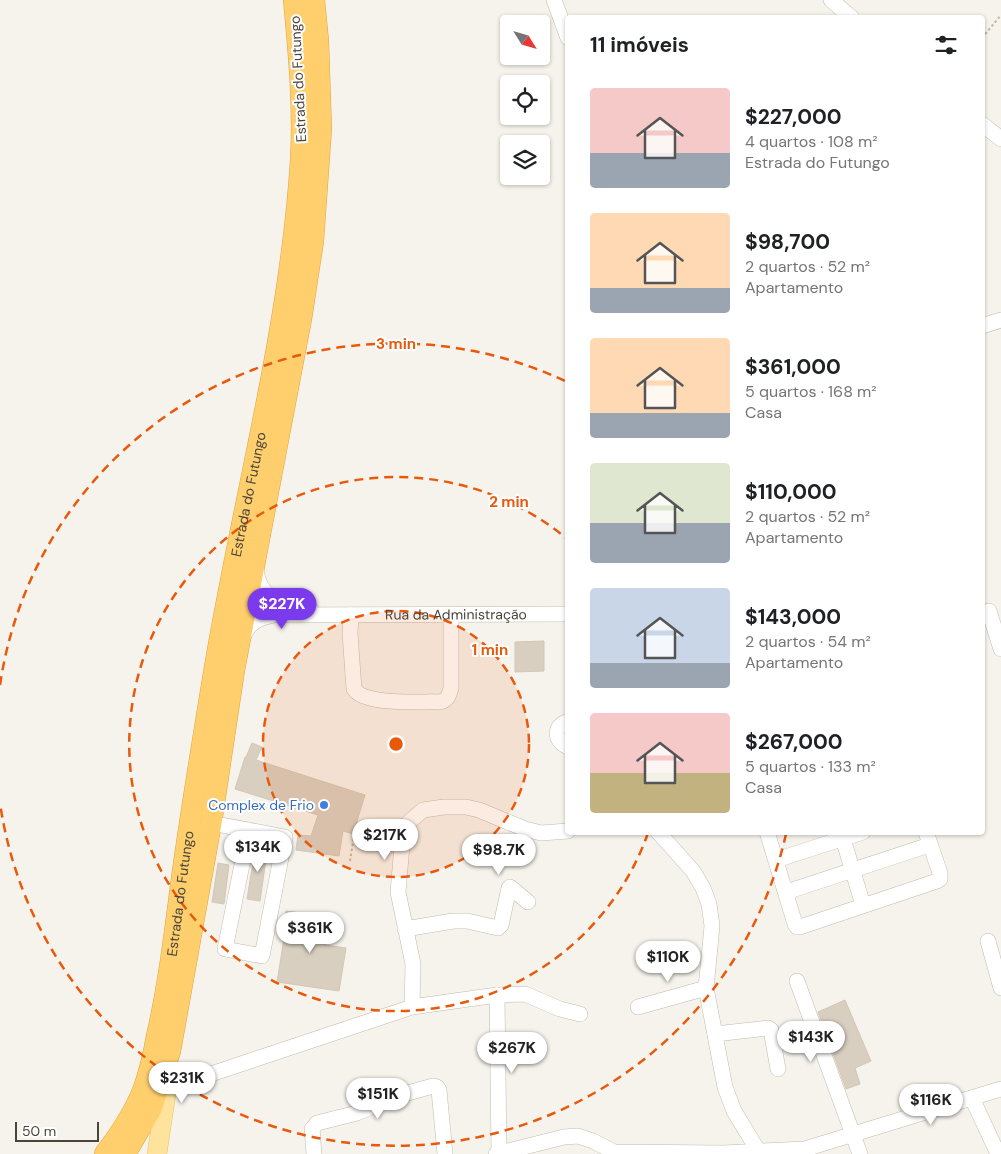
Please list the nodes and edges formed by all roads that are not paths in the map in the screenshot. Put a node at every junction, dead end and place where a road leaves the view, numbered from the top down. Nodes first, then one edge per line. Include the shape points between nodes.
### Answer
1 (294, 0) edge
2 (314, 0) edge
3 (554, 0) edge
4 (835, 8) edge
5 (847, 15) edge
6 (565, 30) edge
7 (985, 126) edge
8 (1001, 139) edge
9 (1001, 320) edge
10 (985, 325) edge
11 (256, 551) junction
12 (991, 610) edge
13 (565, 614) edge
14 (348, 615) junction
15 (451, 615) junction
16 (1001, 649) edge
17 (234, 670) junction
18 (565, 722) edge
19 (565, 746) edge
20 (210, 823) junction
21 (249, 830) junction
22 (565, 831) edge
23 (661, 835) edge
24 (768, 835) edge
25 (842, 836) edge
26 (928, 839) edge
27 (776, 860) junction
28 (852, 871) junction
29 (786, 892) junction
30 (528, 902) dead end
31 (863, 905) junction
32 (405, 929) junction
33 (988, 942) dead end
34 (798, 982) dead end
35 (706, 988) junction
36 (1001, 988) edge
37 (497, 995) junction
38 (412, 1007) junction
39 (638, 1007) dead end
40 (580, 1014) dead end
41 (715, 1034) junction
42 (170, 1051) junction
43 (778, 1069) dead end
44 (168, 1084) junction
45 (1001, 1089) edge
46 (972, 1098) junction
47 (853, 1134) junction
48 (760, 1152) edge
49 (498, 1153) edge
50 (614, 1153) edge
51 (105, 1154) edge
52 (125, 1154) edge
53 (157, 1154) edge
54 (314, 1154) edge
55 (445, 1154) edge
56 (860, 1154) edge
57 (998, 1154) edge

1 - 51 highway, Estrada do Futungo via 302,120 301,159 282,313 217,657 164,1004 145,1086 125,1126
2 - 11 highway, Estrada do Futungo via 321,120 313,241
3 - 6 street
4 - 5 street
7 - 8 street
9 - 10 street
11 - 14 street via 257,577 264,592 287,604
11 - 17 highway, Estrada do Futungo
12 - 16 street
13 - 15 street, Rua da Administração
14 - 15 street, Rua da Administração
14 - 15 street via 357,694 382,700 440,702 449,696 451,688
14 - 17 street via 274,615 256,620 244,635
17 - 20 highway, Estrada do Futungo
18 - 19 street via 559,725 556,732
20 - 21 street
20 - 42 highway, Estrada do Futungo
21 - 21 street via 285,837 262,956 225,949
22 - 32 street via 541,833 466,807 423,810 409,822 403,834 398,892
23 - 35 street via 693,871 709,904 712,926
24 - 27 street
25 - 27 street
25 - 28 street
26 - 28 street
26 - 31 street via 940,879
27 - 29 street
28 - 29 street
28 - 31 street
29 - 31 street via 797,927
30 - 32 street via 510,887 498,928 453,921
32 - 38 street via 414,964
33 - 36 street
34 - 47 street
35 - 39 street
35 - 41 street
37 - 38 street
37 - 40 street via 525,994
37 - 49 street
38 - 44 street via 205,1076
41 - 43 street via 768,1028
41 - 48 street via 729,1100
42 - 44 main road
42 - 52 highway, Estrada do Futungo via 151,1109
44 - 53 main road
45 - 46 street
46 - 47 street
46 - 57 street
47 - 48 street via 805,1149
47 - 56 street
48 - 50 street
49 - 50 street via 578,1136
54 - 55 street via 312,1129 317,1123 357,1114 397,1096 433,1086 439,1090

